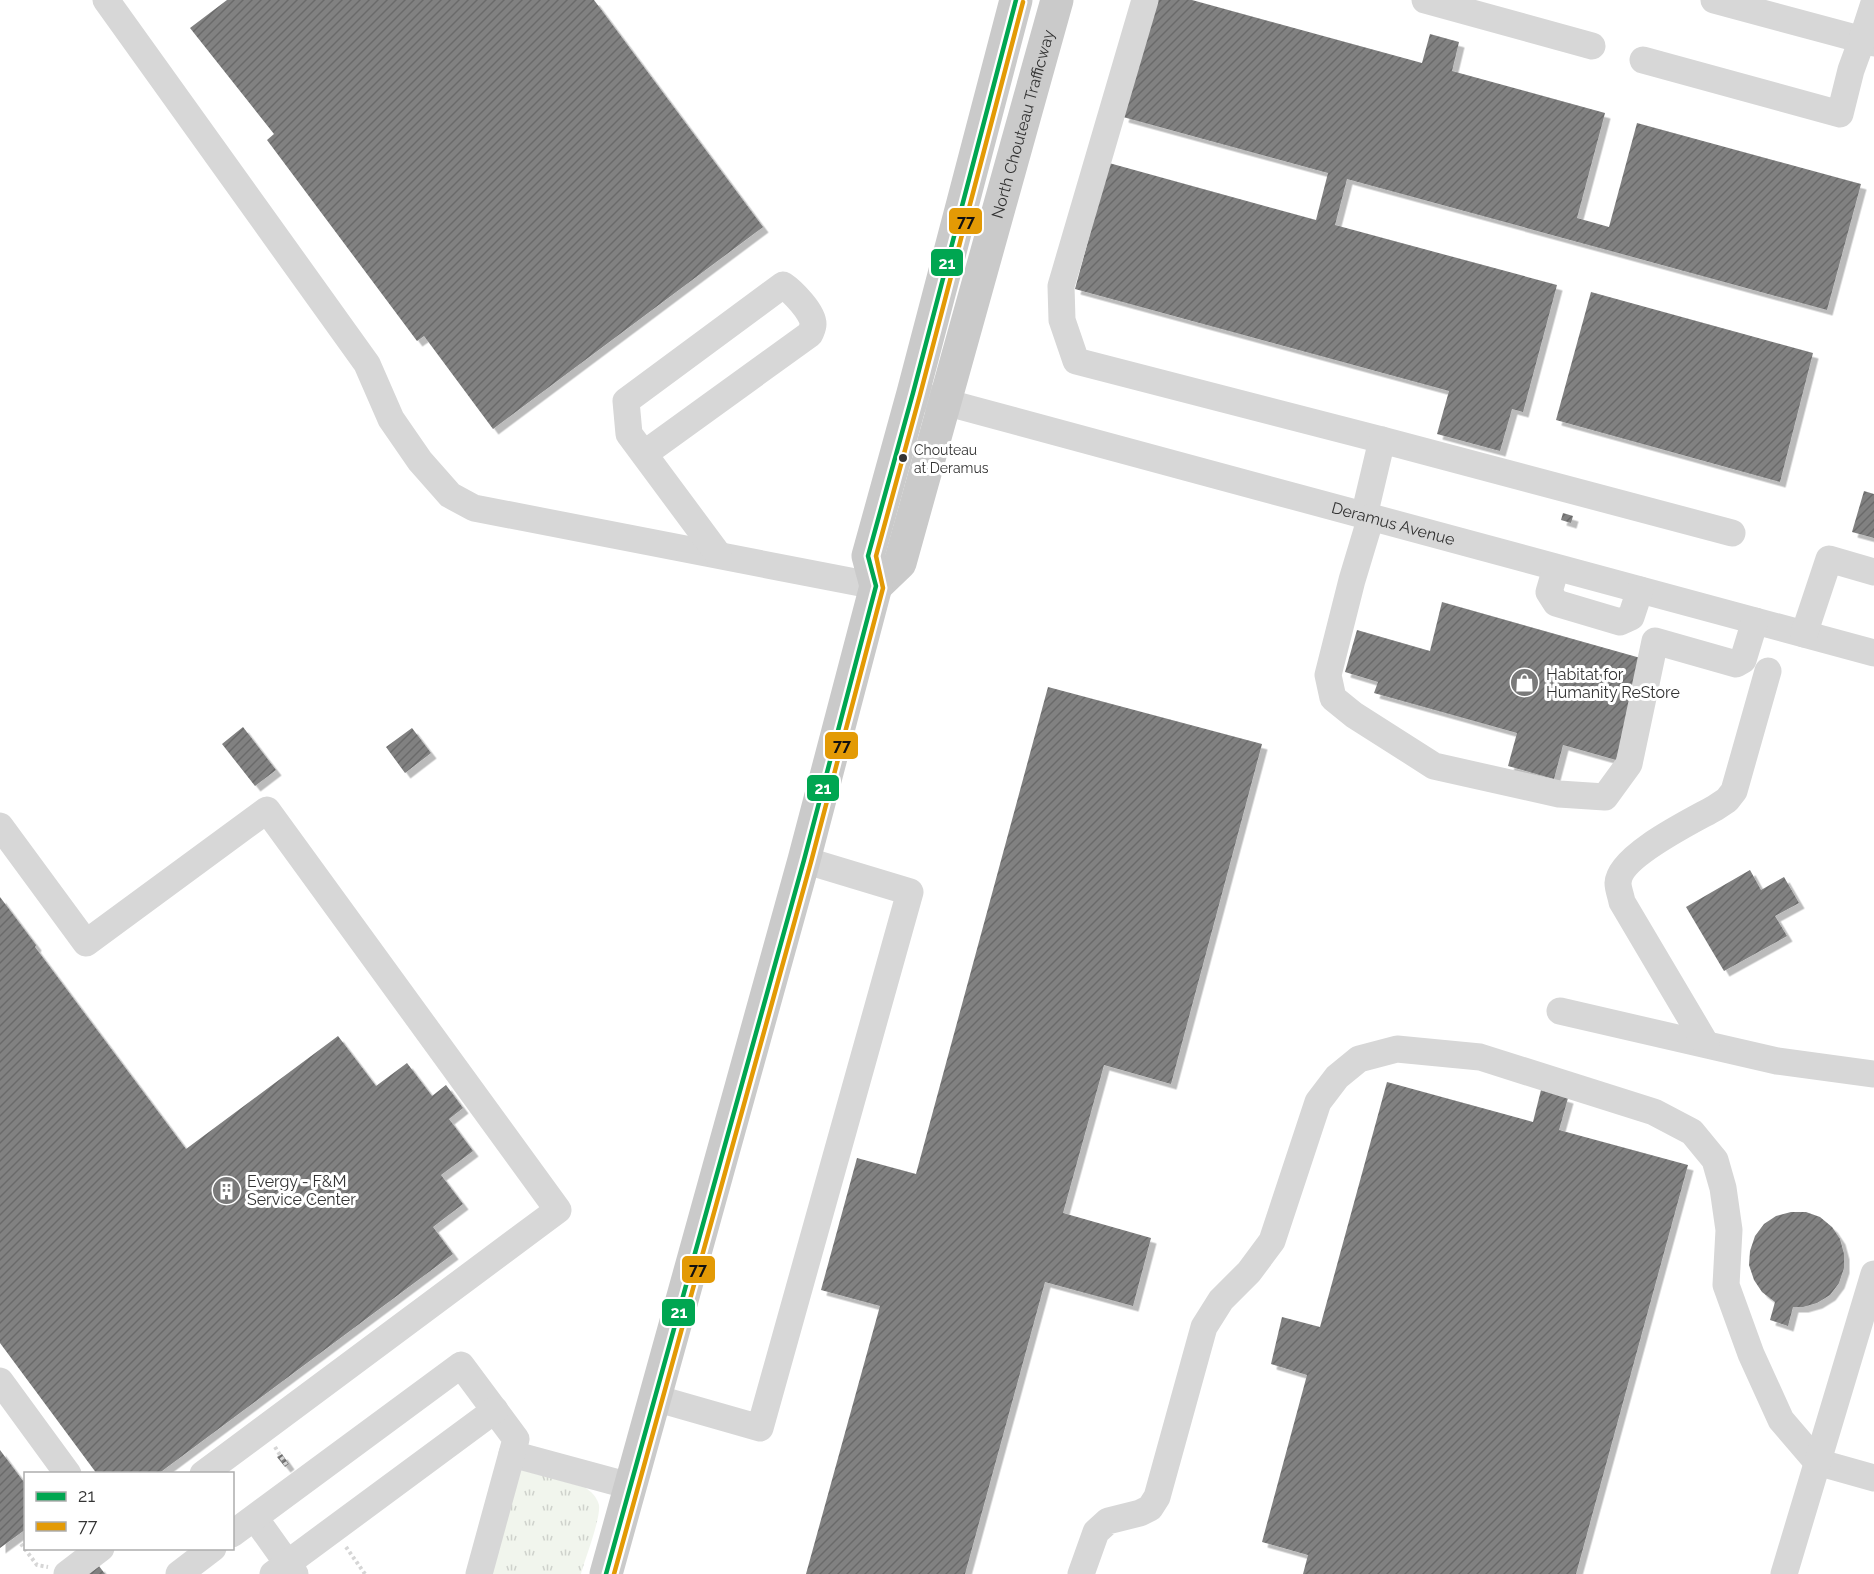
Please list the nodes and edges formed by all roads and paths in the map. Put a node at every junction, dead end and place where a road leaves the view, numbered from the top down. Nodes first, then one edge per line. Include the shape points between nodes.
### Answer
1 (106, 0) edge
2 (1016, 0) edge
3 (1057, 0) edge
4 (1144, 0) edge
5 (1425, 0) edge
6 (1714, 0) edge
7 (1874, 3) edge
8 (1868, 42) edge
9 (1592, 46) dead end
10 (1643, 60) dead end
11 (913, 393) junction
12 (944, 402) junction
13 (1382, 440) junction
14 (644, 454) junction
15 (1367, 516) junction
16 (1732, 533) dead end
17 (718, 554) junction
18 (1556, 568) junction
19 (1874, 572) edge
20 (876, 586) junction
21 (1640, 590) junction
22 (1626, 620) junction
23 (1755, 621) junction
24 (1804, 634) junction
25 (1655, 641) junction
26 (1874, 653) edge
27 (1768, 671) dead end
28 (0, 826) edge
29 (804, 860) junction
30 (1560, 1011) dead end
31 (1706, 1044) junction
32 (1874, 1074) edge
33 (1874, 1274) edge
34 (0, 1382) edge
35 (655, 1398) junction
36 (495, 1410) junction
37 (512, 1454) junction
38 (1817, 1462) junction
39 (67, 1472) edge
40 (204, 1472) edge
41 (1874, 1478) edge
42 (630, 1486) junction
43 (255, 1518) junction
44 (234, 1533) edge
45 (98, 1550) edge
46 (210, 1550) edge
47 (285, 1570) edge
48 (67, 1574) edge
49 (179, 1574) edge
50 (479, 1574) edge
51 (606, 1574) edge
52 (1080, 1574) edge
53 (1784, 1574) edge

1 - 17 street via 367,364 391,419 450,495 474,508
2 - 11 main road
3 - 12 main road, North Chouteau Trafficway
4 - 13 street via 1061,286 1062,320 1076,361
5 - 9 street
6 - 8 street
7 - 8 street
8 - 10 street via 1851,70 1840,114
11 - 12 street, Deramus Avenue
11 - 20 main road via 868,556
12 - 15 street, Deramus Avenue
12 - 20 main road, North Chouteau Trafficway via 900,563
13 - 15 street
13 - 16 street
14 - 14 street via 810,334 813,324 808,312 791,290 783,285 626,401 629,434
14 - 17 street
15 - 18 street, Deramus Avenue
15 - 25 street via 1328,675 1333,698 1434,766 1559,794 1605,797 1629,764
17 - 20 street
18 - 21 street, Deramus Avenue
18 - 22 street via 1549,592 1556,603
19 - 24 street via 1829,559
20 - 29 main road
21 - 22 street
21 - 23 street, Deramus Avenue
22 - 25 street
23 - 24 street, Deramus Avenue
23 - 25 street via 1743,660 1736,664
24 - 26 street, Deramus Avenue
27 - 31 street via 1734,791 1715,808 1636,854 1618,882 1622,902
28 - 40 street via 86,943 267,810 558,1210
29 - 35 main road
29 - 35 street via 910,892 760,1428
30 - 31 street
31 - 32 street via 1777,1061
33 - 38 street
34 - 39 street
35 - 42 main road
36 - 37 street via 516,1439
36 - 43 street via 461,1365
36 - 47 street
37 - 42 street
37 - 50 street
38 - 41 street
38 - 52 street via 1781,1420 1751,1354 1726,1286 1728,1230 1724,1188 1715,1160 1692,1132 1654,1112 1480,1056 1397,1049 1359,1059 1337,1077 1318,1102 1272,1241 1249,1272 1221,1299 1204,1327 1157,1497 1150,1509 1108,1521 1096,1532
38 - 53 street
42 - 51 main road
43 - 44 street
43 - 47 street
45 - 48 street
46 - 49 street

